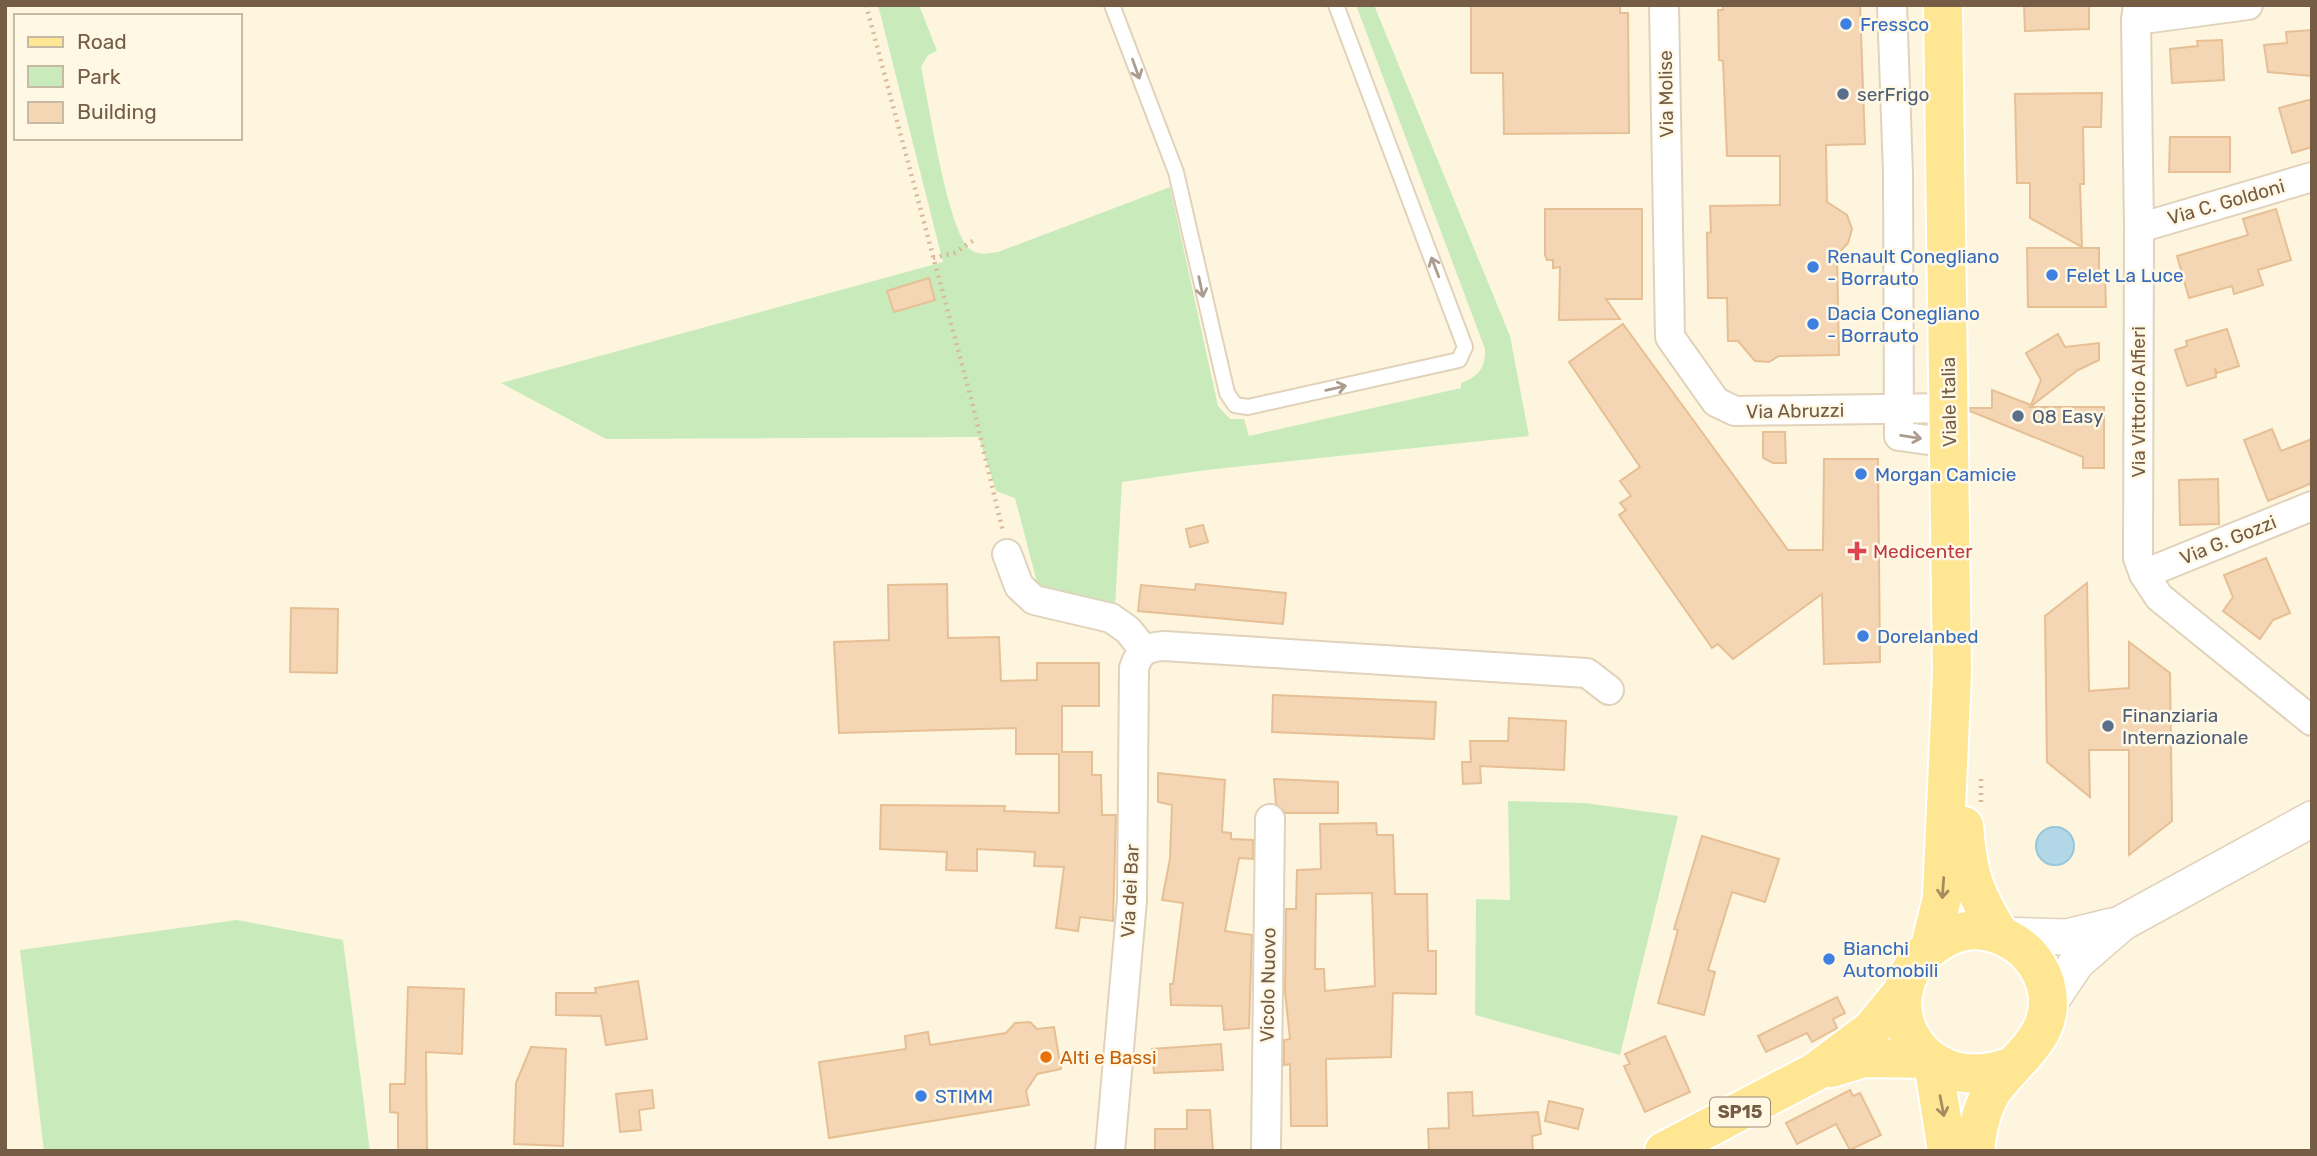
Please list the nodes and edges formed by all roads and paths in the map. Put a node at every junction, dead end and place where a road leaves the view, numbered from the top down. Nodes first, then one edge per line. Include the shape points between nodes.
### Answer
1 (866, 5) edge
2 (1112, 5) edge
3 (1336, 5) edge
4 (1664, 5) edge
5 (1892, 5) edge
6 (1943, 5) edge
7 (2248, 5) edge
8 (2137, 13) edge
9 (2312, 177) edge
10 (1668, 183) joint
11 (2139, 228) junction
12 (974, 240) dead end
13 (933, 258) junction
14 (1900, 409) junction
15 (1949, 425) junction
16 (2312, 506) edge
17 (1007, 554) joint
18 (2144, 574) junction
19 (1144, 650) junction
20 (1952, 673) junction
21 (1609, 690) dead end
22 (2312, 722) edge
23 (1981, 769) dead end
24 (1981, 810) dead end
25 (1270, 819) dead end
26 (2312, 820) edge
27 (2122, 923) junction
28 (2000, 935) junction
29 (1930, 947) junction
30 (1904, 990) junction
31 (2048, 1005) junction
32 (1931, 1061) junction
33 (2009, 1067) junction
34 (1815, 1072) junction
35 (1113, 1145) edge
36 (1266, 1151) edge
37 (1664, 1151) edge
38 (1947, 1151) edge
39 (1975, 1151) edge

1 - 13 path
2 -> 3 lane via 1176,172 1227,393 1235,405 1248,407 1460,360 1464,354
4 - 10 street, Via Molise
5 - 14 street
6 - 15 main road, Viale Italia
7 - 8 street
8 - 11 street, Via Vittorio Alfieri
9 - 11 street, Via C. Goldoni
10 - 14 street, Via Abruzzi via 1670,337 1716,402 1735,411
11 - 18 street, Via Vittorio Alfieri via 2138,547
12 - 13 path via 954,253
13 - 17 path
14 - 15 street, Via Abruzzi
15 - 20 main road, Viale Italia
16 - 18 street, Via G. Gozzi
17 - 19 street via 1019,586 1034,600 1111,618
18 - 22 street, Via Vittorio Alfieri via 2159,597
19 - 21 street via 1164,646 1587,673
19 - 35 street, Via dei Bar via 1135,667 1132,900
20 - 28 main road via 1968,870
20 -> 29 main road via 1942,898
23 - 24 path
25 - 36 street, Vicolo Nuovo
26 - 27 street
27 - 28 street via 2067,937
27 - 31 street via 2077,962
28 - 29 main road via 1967,931
28 - 31 main road via 2017,944 2039,969
29 - 30 main road via 1908,974
30 - 32 main road via 1910,1034
30 - 34 main road, SP15 via 1871,1030
31 - 33 main road via 2038,1038
32 - 33 main road via 1971,1076
32 - 34 main road, SP15 via 1864,1058
32 -> 38 main road
33 - 39 main road via 1984,1107
34 - 37 main road, SP15

